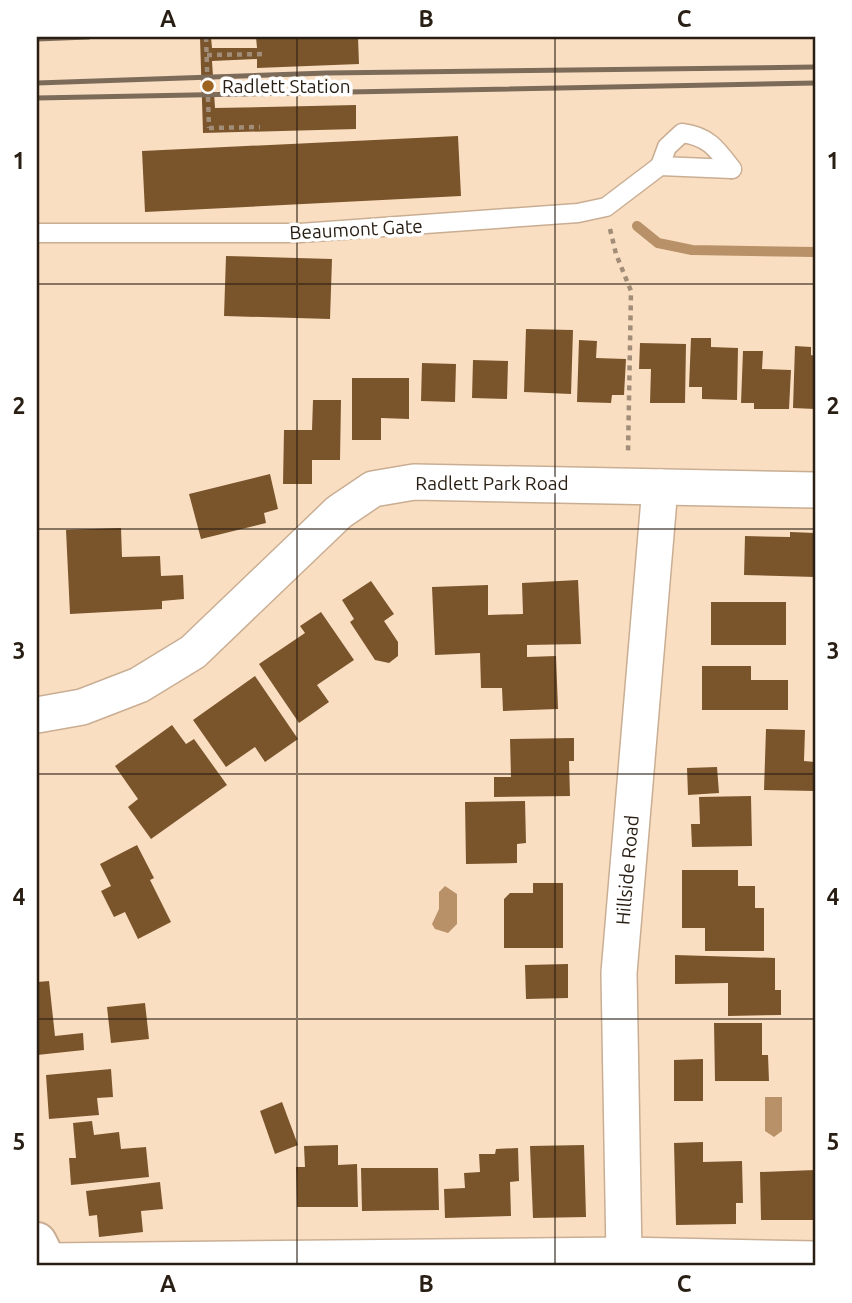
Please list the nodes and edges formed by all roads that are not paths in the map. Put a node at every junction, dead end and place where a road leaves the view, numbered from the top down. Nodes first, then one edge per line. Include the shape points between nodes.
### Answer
1 (660, 166) junction
2 (37, 233) edge
3 (644, 486) junction
4 (815, 490) edge
5 (37, 715) edge
6 (624, 1255) junction
7 (44, 1256) edge
8 (815, 1259) edge

1 - 1 lane via 667,147 682,133 711,141 732,169
1 - 2 lane, Beaumont Gate via 606,207 503,221 300,233
3 - 4 street, Radlett Park Road
3 - 5 street, Radlett Park Road via 414,482 373,489 339,512 193,652 139,685 82,707
3 - 6 street, Hillside Road via 618,973
6 - 7 street
6 - 8 street

